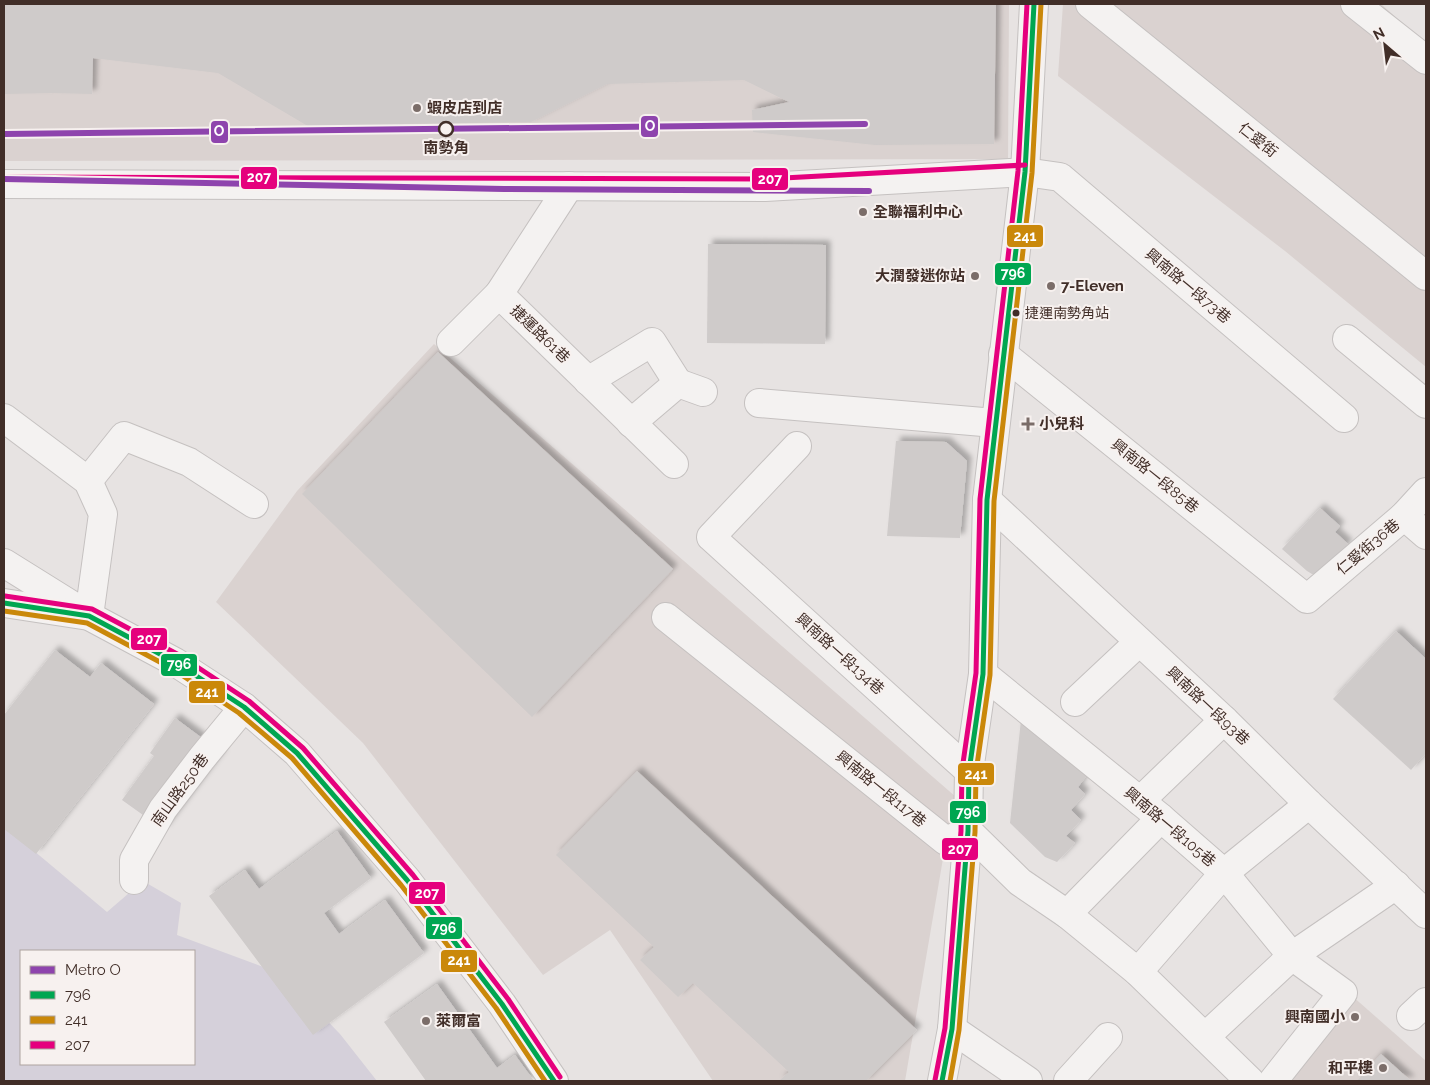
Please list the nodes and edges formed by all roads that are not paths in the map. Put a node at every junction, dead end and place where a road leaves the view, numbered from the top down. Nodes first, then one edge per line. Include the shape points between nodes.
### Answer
1 (1034, 4) edge
2 (1090, 4) edge
3 (1355, 4) edge
4 (1426, 60) edge
5 (1025, 172) junction
6 (4, 184) edge
7 (569, 186) junction
8 (1426, 276) edge
9 (499, 294) junction
10 (1347, 339) dead end
11 (451, 342) dead end
12 (1003, 354) junction
13 (588, 381) junction
14 (759, 403) dead end
15 (1426, 404) edge
16 (4, 418) edge
17 (1344, 418) dead end
18 (631, 422) junction
19 (995, 423) junction
20 (797, 446) dead end
21 (674, 464) dead end
22 (88, 482) junction
23 (1426, 492) edge
24 (986, 500) junction
25 (254, 504) dead end
26 (1404, 516) junction
27 (1426, 535) edge
28 (4, 563) edge
29 (1307, 599) joint
30 (4, 603) edge
31 (89, 616) junction
32 (666, 617) dead end
33 (1139, 642) junction
34 (983, 674) junction
35 (1075, 702) dead end
36 (244, 707) junction
37 (1224, 720) junction
38 (969, 771) junction
39 (1140, 801) junction
40 (1310, 804) junction
41 (1162, 818) junction
42 (968, 831) junction
43 (1224, 872) junction
44 (134, 880) dead end
45 (1396, 885) junction
46 (1067, 914) junction
47 (1426, 914) edge
48 (1292, 956) junction
49 (1138, 972) junction
50 (952, 1029) junction
51 (1108, 1037) dead end
52 (1205, 1037) junction
53 (554, 1081) edge
54 (942, 1081) edge
55 (1028, 1081) edge
56 (1068, 1081) edge
57 (1250, 1081) edge
58 (1273, 1081) edge

1 - 5 street
2 - 8 street, 仁愛街
3 - 4 street
5 - 7 street, 興南路一段73巷 via 765,187
5 - 12 street
5 - 17 street, 興南路一段73巷 via 1060,177
6 - 7 street, 興南路一段73巷
7 - 9 street, 捷運路61巷
9 - 11 street
9 - 13 street, 捷運路61巷
10 - 15 street
12 - 19 street
12 - 29 street, 興南路一段85巷
13 - 18 street, 捷運路61巷
13 - 18 street via 652,342 690,387
14 - 19 street
16 - 22 street
18 - 21 street, 捷運路61巷
19 - 24 street
20 - 38 street, 興南路一段134巷 via 711,537
22 - 25 street via 124,436 189,462
22 - 31 street via 103,514
23 - 26 street, 仁愛街36巷
24 - 33 street, 興南路一段93巷
24 - 34 street
26 - 27 street
26 - 29 street, 仁愛街36巷
28 - 31 street
30 - 31 street
31 - 36 street via 175,662
32 - 42 street, 興南路一段117巷 via 946,842
33 - 35 street
33 - 37 street, 興南路一段93巷
34 - 38 street
34 - 39 street, 興南路一段105巷
36 - 44 street, 南山路250巷 via 163,809 134,860
36 - 53 street via 297,753 407,880 502,1004
37 - 39 street
37 - 40 street, 興南路一段93巷
38 - 42 street
39 - 41 street, 興南路一段105巷
40 - 43 street
40 - 45 street, 興南路一段93巷
41 - 43 street, 興南路一段105巷
41 - 46 street
42 - 46 street via 1020,882
42 - 50 street
43 - 48 street, 興南路一段105巷
43 - 49 street
45 - 47 street, 興南路一段93巷
45 - 48 street
46 - 49 street
48 - 52 street
48 - 58 street, 興南路一段105巷 via 1343,993
49 - 52 street
50 - 54 street
50 - 55 street
51 - 56 street
52 - 57 street

